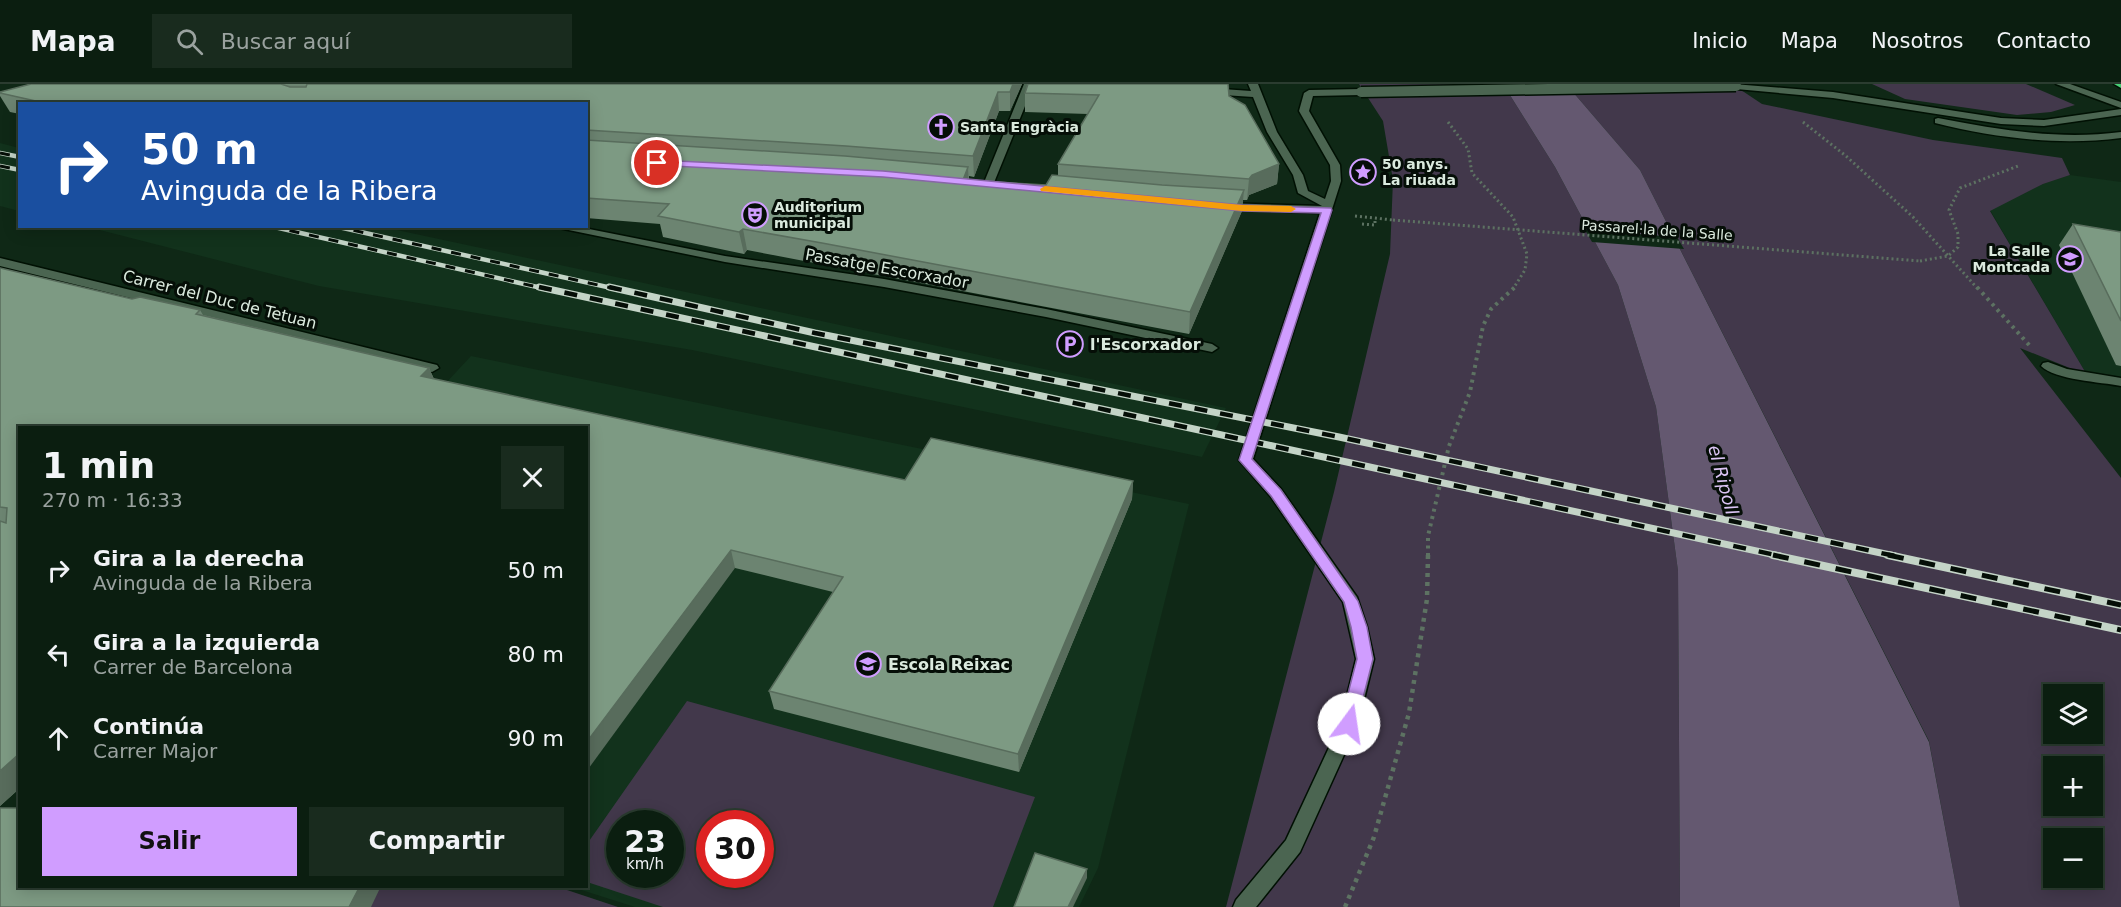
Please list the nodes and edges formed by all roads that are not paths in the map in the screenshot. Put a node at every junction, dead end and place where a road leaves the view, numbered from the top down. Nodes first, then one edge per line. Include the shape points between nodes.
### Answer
1 (1029, 84) edge
2 (1298, 84) edge
3 (2061, 84) edge
4 (1752, 87) junction
5 (1254, 89) edge
6 (1199, 90) edge
7 (1309, 93) junction
8 (2120, 112) edge
9 (2121, 135) edge
10 (2068, 138) junction
11 (2121, 144) edge
12 (1002, 187) edge
13 (1208, 205) edge
14 (1328, 208) junction
15 (564, 228) edge
16 (0, 261) edge
17 (1212, 348) dead end
18 (2048, 366) road end
19 (432, 368) dead end
20 (2121, 382) edge
21 (1243, 907) edge

1 - 12 street via 982,185
2 - 7 street
3 - 8 street
4 - 7 street, bridge
4 - 8 street via 1833,95 2001,121 2044,123
4 - 10 street via 2006,134
5 - 6 street
5 - 14 street via 1272,132 1298,175 1303,193
7 - 14 street via 1304,111 1335,165 1336,181
9 - 10 street
10 - 11 street
13 - 14 street
14 - 21 street via 1246,460 1276,493 1351,601 1365,659 1349,724 1293,846
15 - 17 street, Passatge Escorxador via 1023,308
16 - 19 street, Carrer del Duc de Tetuan
18 - 20 street

